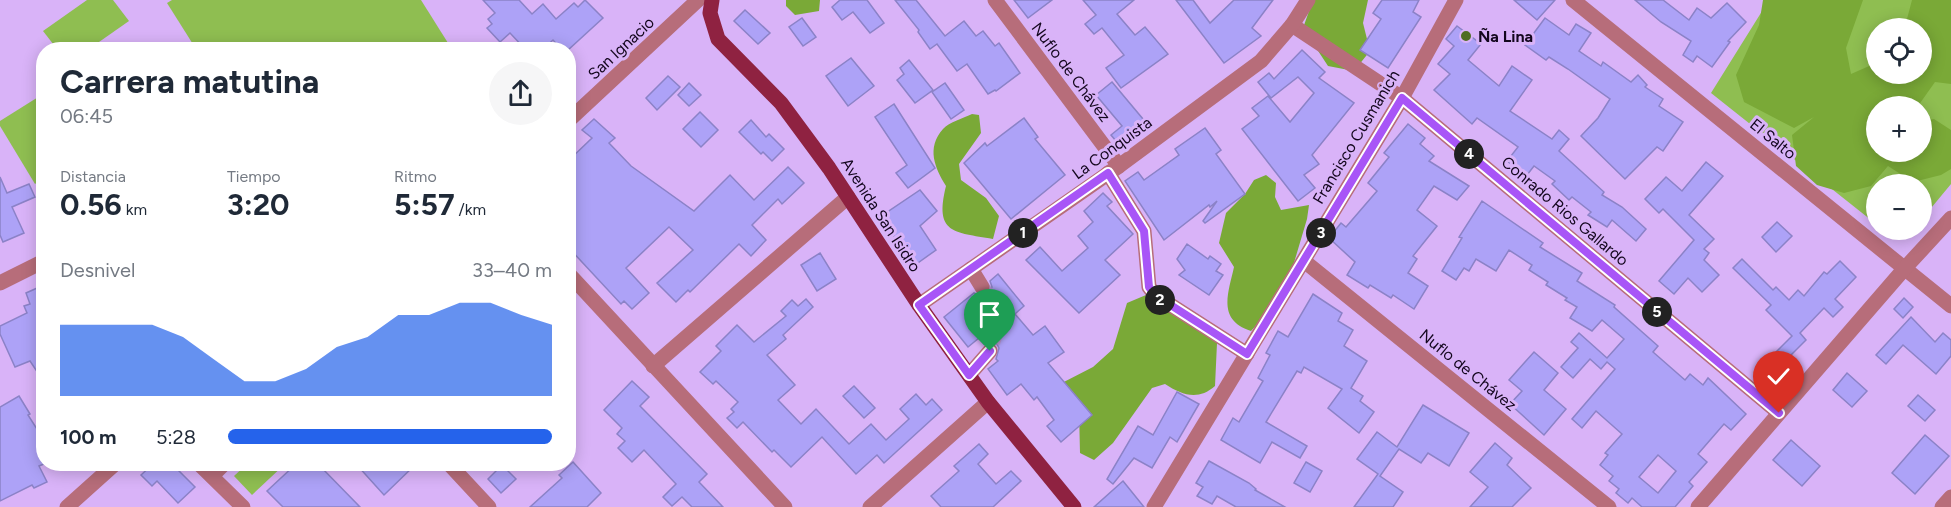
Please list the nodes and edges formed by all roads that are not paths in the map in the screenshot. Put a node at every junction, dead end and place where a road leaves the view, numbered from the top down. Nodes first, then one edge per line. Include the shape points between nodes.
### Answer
1 (698, 0) edge
2 (712, 0) edge
3 (995, 0) edge
4 (1308, 0) edge
5 (1456, 0) edge
6 (1573, 0) edge
7 (1292, 26) junction
8 (1402, 98) junction
9 (576, 114) edge
10 (1114, 170) junction
11 (848, 197) junction
12 (1951, 218) edge
13 (1304, 261) junction
14 (36, 265) edge
15 (971, 268) junction
16 (1905, 268) junction
17 (576, 282) edge
18 (0, 283) edge
19 (982, 286) tunnel mouth
20 (919, 305) junction
21 (1951, 306) edge
22 (990, 351) tunnel mouth
23 (1247, 354) junction
24 (653, 366) junction
25 (969, 375) junction
26 (988, 402) junction
27 (1779, 413) junction
28 (107, 471) edge
29 (207, 471) edge
30 (217, 471) edge
31 (455, 471) edge
32 (212, 476) junction
33 (1951, 496) edge
34 (67, 507) edge
35 (242, 507) edge
36 (489, 507) edge
37 (785, 507) edge
38 (870, 507) edge
39 (1074, 507) edge
40 (1154, 507) edge
41 (1609, 507) edge
42 (1698, 507) edge
43 (1942, 507) edge

1 - 9 street, San Ignacio
2 - 11 main road, Avenida San Isidro via 710,13 718,39 781,103
3 - 10 street, Nuflo de Chávez
4 - 7 street, La Conquista
5 - 8 street, Francisco Cusmanich
6 - 16 street, El Salto
7 - 8 street, Conrado Rios Gallardo
7 - 10 street, La Conquista via 1261,61
8 - 13 street, Francisco Cusmanich
8 - 27 street, Conrado Rios Gallardo
10 - 15 street, La Conquista
10 - 23 street, Nuflo de Chávez via 1144,231 1149,287 1155,295
11 - 20 main road, Avenida San Isidro
11 - 24 street
12 - 16 street
13 - 23 street, Francisco Cusmanich
13 - 41 street, Nuflo de Chávez
14 - 18 street
15 - 19 street
15 - 20 street, La Conquista
16 - 21 street, El Salto
16 - 27 street
17 - 24 street
20 - 25 main road, Avenida San Isidro
22 - 25 street
23 - 40 street, Francisco Cusmanich
24 - 37 street
25 - 26 main road, Avenida San Isidro
26 - 38 street
26 - 39 main road, Avenida San Isidro
27 - 42 street
28 - 34 street
29 - 32 street
30 - 32 street
31 - 36 street
32 - 35 street
33 - 43 street

